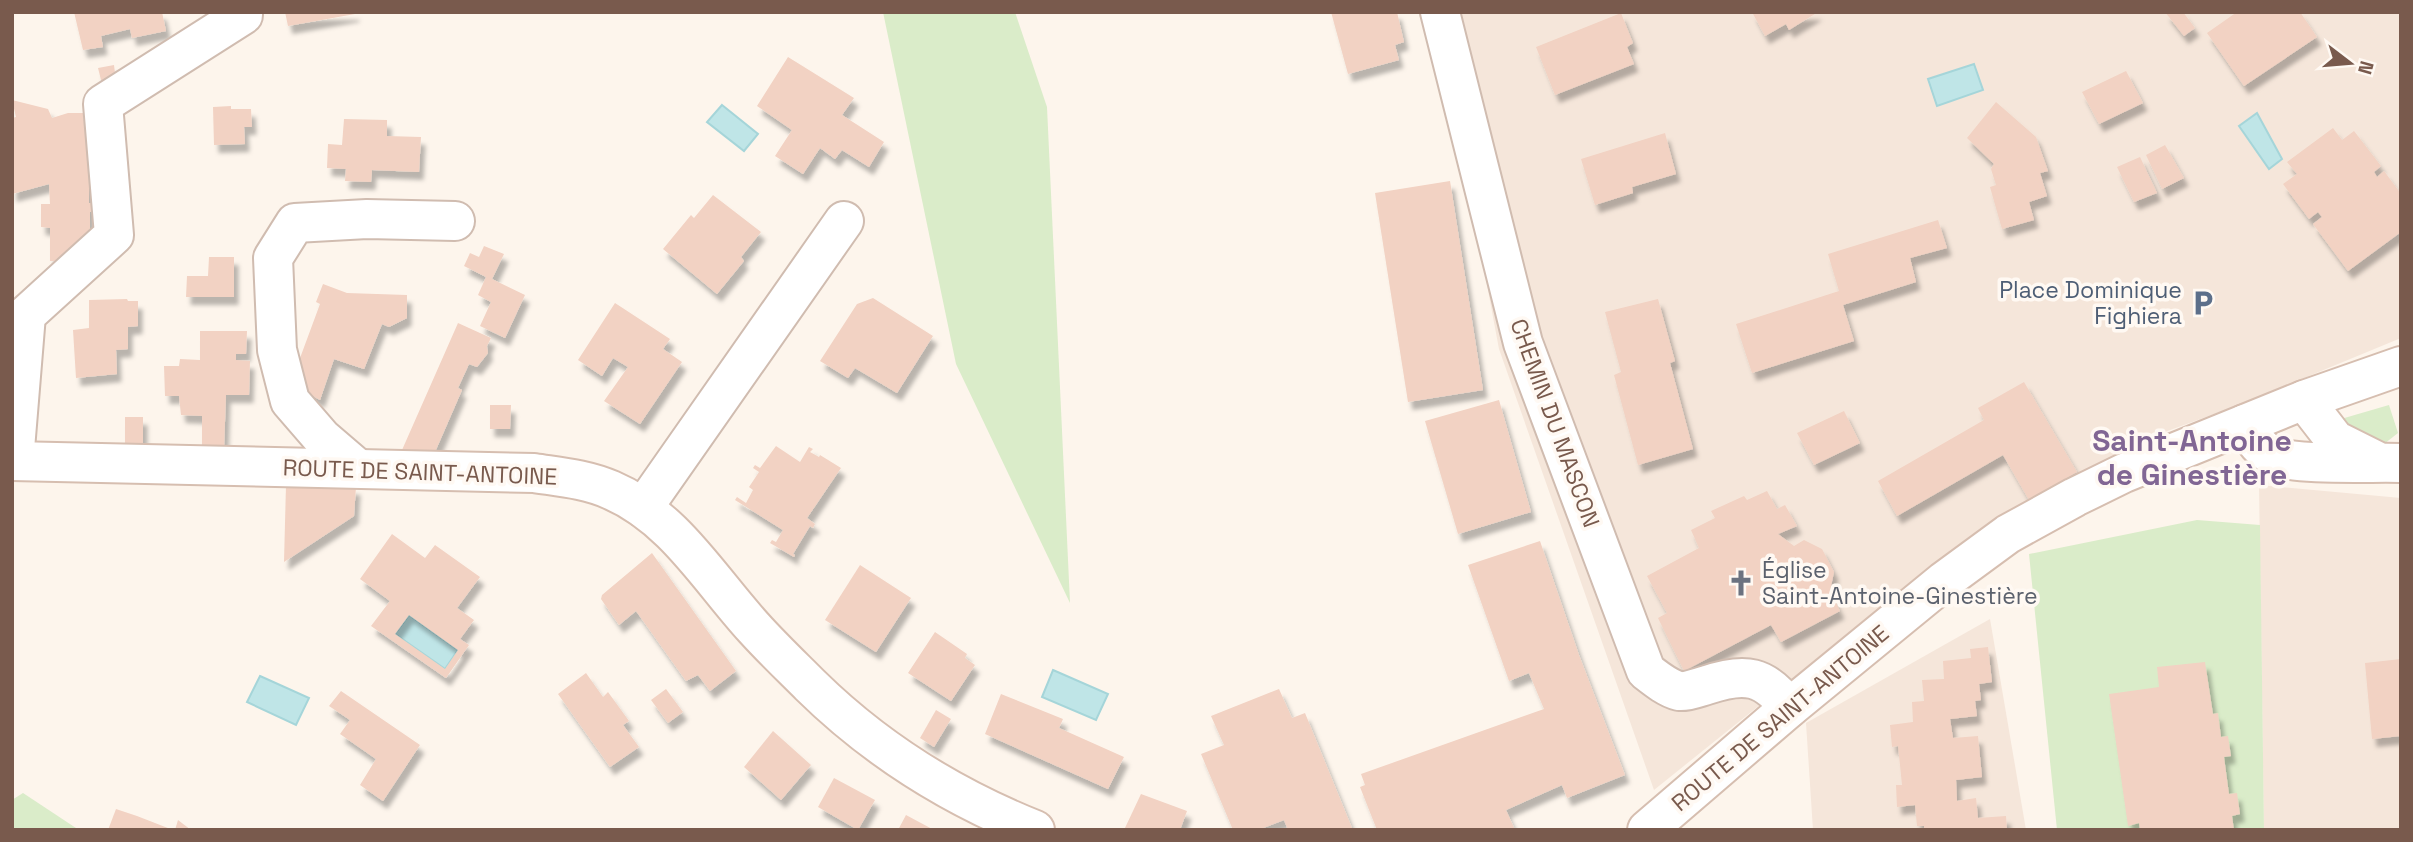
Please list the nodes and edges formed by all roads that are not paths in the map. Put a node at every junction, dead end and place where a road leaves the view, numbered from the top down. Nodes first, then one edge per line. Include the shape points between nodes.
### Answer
1 (243, 12) edge
2 (1440, 12) edge
3 (455, 221) dead end
4 (844, 221) dead end
5 (2401, 366) edge
6 (2304, 400) junction
7 (2245, 424) junction
8 (13, 461) edge
9 (2391, 463) edge
10 (357, 468) junction
11 (643, 508) junction
12 (1789, 708) junction
13 (1012, 825) edge
14 (1647, 830) edge

1 - 8 street via 103,104 114,235 26,315
2 - 12 street, CHEMIN DU MASCON via 1523,343 1646,671 1679,691 1721,680 1761,680 1777,691
3 - 10 street via 295,223 273,258 277,350 290,401 322,438
4 - 11 street
5 - 6 street, ROUTE DE SAINT-ANTOINE
6 - 7 street, ROUTE DE SAINT-ANTOINE
6 - 9 street via 2335,440
7 - 9 street via 2256,444 2274,457
7 - 12 street, ROUTE DE SAINT-ANTOINE via 2124,473 2008,534
8 - 10 street, ROUTE DE SAINT-ANTOINE
10 - 11 street, ROUTE DE SAINT-ANTOINE via 534,473 580,479
11 - 13 street, ROUTE DE SAINT-ANTOINE via 676,536 761,636 864,734 912,769
12 - 14 street, ROUTE DE SAINT-ANTOINE

